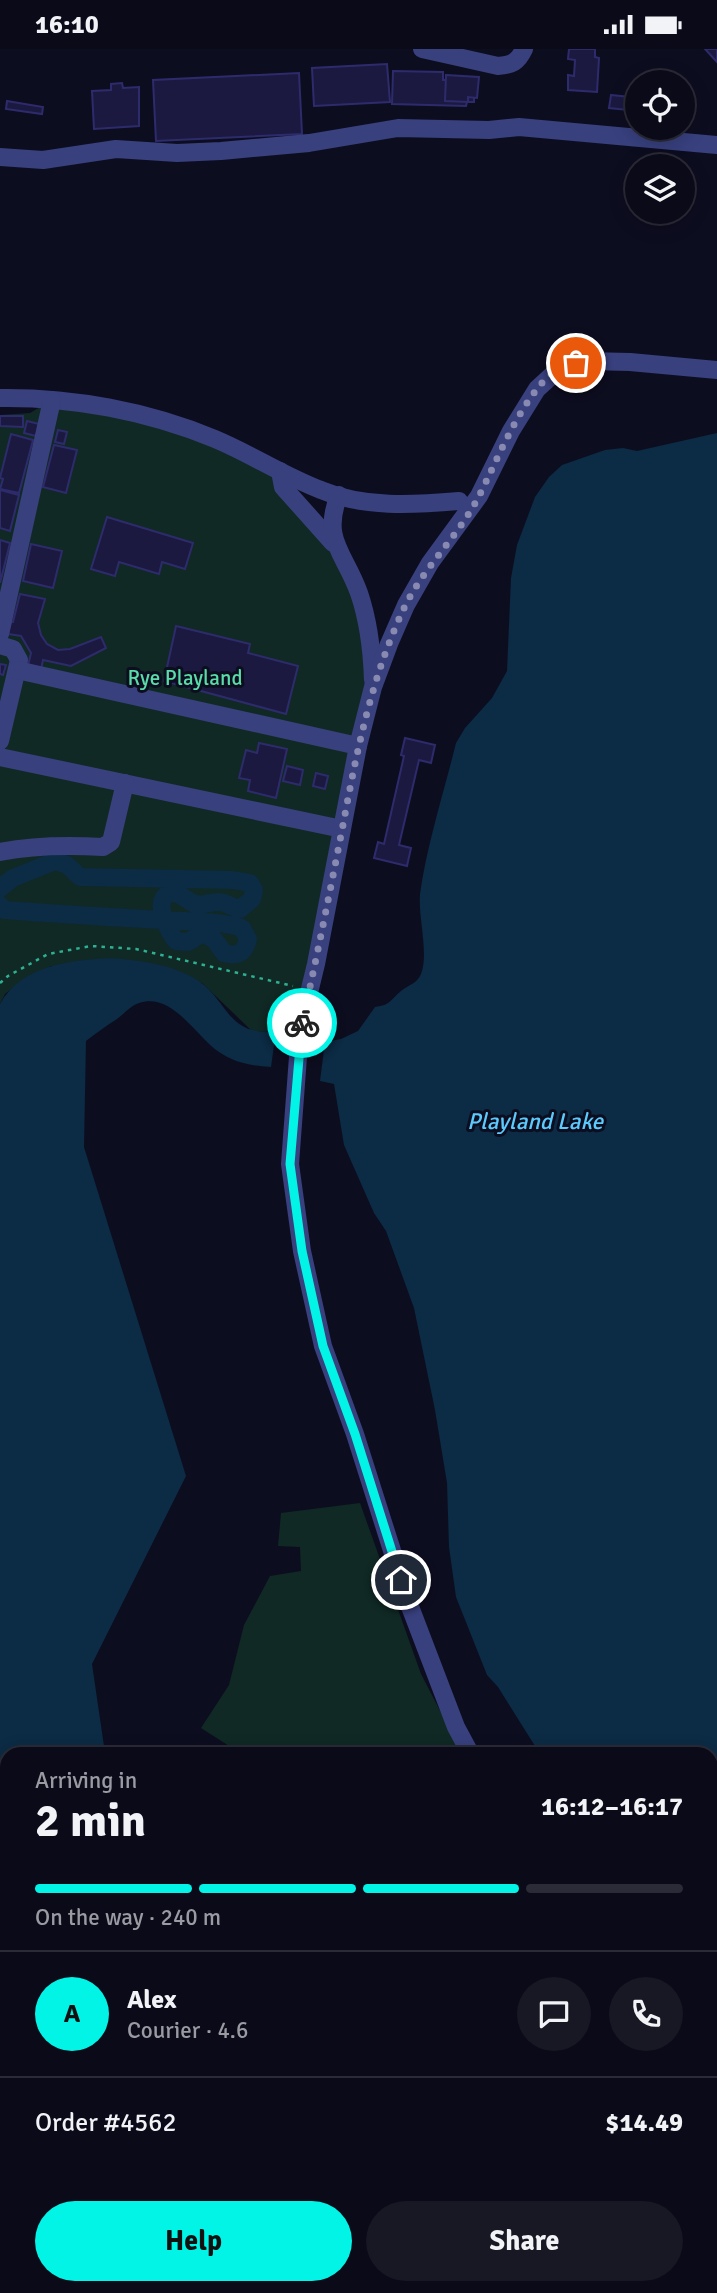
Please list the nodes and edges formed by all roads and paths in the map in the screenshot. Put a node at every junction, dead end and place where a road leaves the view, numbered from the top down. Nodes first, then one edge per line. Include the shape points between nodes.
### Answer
1 (422, 49) edge
2 (521, 54) edge
3 (717, 145) edge
4 (0, 157) edge
5 (717, 370) edge
6 (0, 398) edge
7 (52, 400) junction
8 (280, 471) junction
9 (339, 495) junction
10 (459, 501) dead end
11 (338, 548) junction
12 (0, 634) edge
13 (0, 645) edge
14 (17, 670) junction
15 (373, 687) junction
16 (0, 741) edge
17 (358, 746) junction
18 (0, 757) edge
19 (125, 783) junction
20 (342, 829) junction
21 (0, 852) edge
22 (0, 983) edge
23 (309, 990) junction
24 (467, 1747) edge

1 - 2 street via 498,66 509,65
3 - 4 street via 519,127 398,128 221,151 116,149 43,160
5 - 15 street via 587,361 561,367 537,389 510,431 479,496 406,605
6 - 7 street
7 - 8 street via 176,425
7 - 12 street
8 - 9 street
8 - 11 street via 283,488
9 - 10 street via 412,505
9 - 11 street via 331,528
11 - 15 street via 359,593 372,642
13 - 14 street via 13,649 19,660
14 - 16 street
14 - 17 street
15 - 17 street
17 - 20 street
18 - 19 street
19 - 20 street
19 - 21 street via 111,842 103,848 37,846
20 - 23 street
22 - 23 path via 48,954 91,946 136,949
23 - 24 street via 300,1030 290,1164 302,1251 323,1346 409,1605

